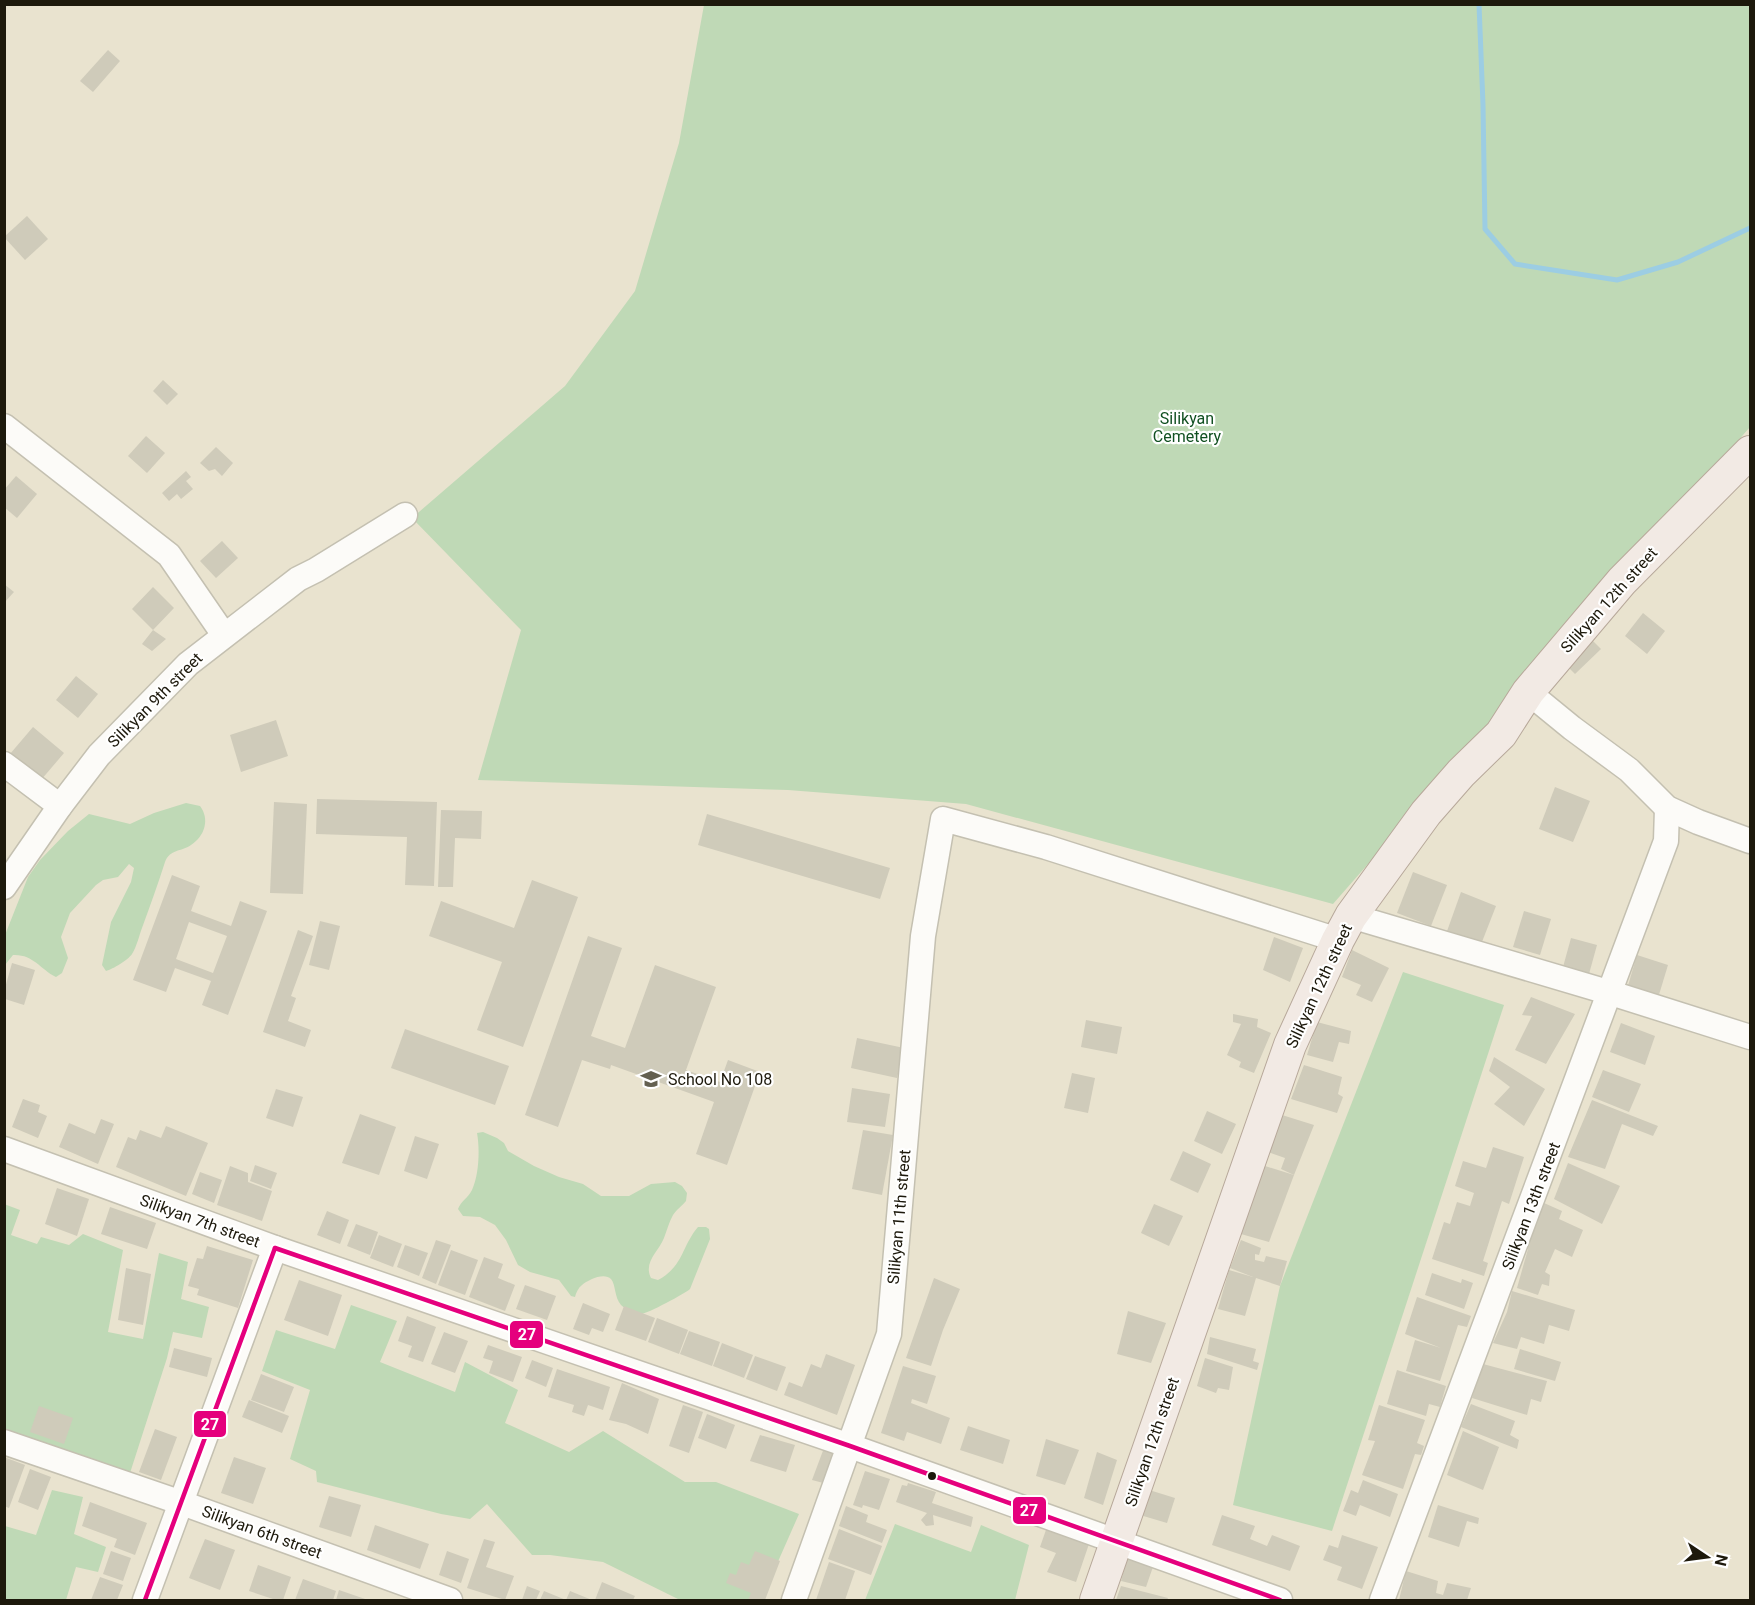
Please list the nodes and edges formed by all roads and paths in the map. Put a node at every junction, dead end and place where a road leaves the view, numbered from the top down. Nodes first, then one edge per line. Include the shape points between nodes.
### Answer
1 (4, 426) edge
2 (1750, 452) edge
3 (405, 515) dead end
4 (224, 635) junction
5 (1528, 692) junction
6 (4, 764) edge
7 (60, 806) junction
8 (1667, 808) junction
9 (1750, 841) edge
10 (4, 887) edge
11 (1344, 928) junction
12 (1611, 993) junction
13 (1750, 1037) edge
14 (4, 1149) edge
15 (275, 1248) junction
16 (4, 1442) edge
17 (850, 1446) junction
18 (182, 1503) junction
19 (1118, 1541) junction
20 (146, 1600) edge
21 (450, 1600) edge
22 (794, 1600) edge
23 (1096, 1600) edge
24 (1280, 1600) edge
25 (1382, 1600) edge

1 - 4 street via 169,555
2 - 5 main road, Silikyan 12th street via 1622,581
3 - 4 street, Silikyan 9th street via 298,579
4 - 7 street, Silikyan 9th street via 188,664 99,755
5 - 8 street via 1629,770
5 - 11 main road, Silikyan 12th street via 1501,734 1426,813
6 - 7 street
7 - 10 street, Silikyan 9th street
8 - 9 street
8 - 12 street, Silikyan 13th street via 1666,841
11 - 12 street
11 - 17 street, Silikyan 11th street via 943,819 923,936 890,1334
11 - 19 main road, Silikyan 12th street via 1290,1045
12 - 13 street
12 - 25 street, Silikyan 13th street
14 - 15 street, Silikyan 7th street
15 - 17 street, Silikyan 7th street
15 - 18 street
16 - 18 street, Silikyan 6th street
17 - 19 street, Silikyan 7th street
17 - 22 street, Silikyan 11th street
18 - 20 street
18 - 21 street, Silikyan 6th street
19 - 23 main road, Silikyan 12th street
19 - 24 street, Silikyan 7th street

